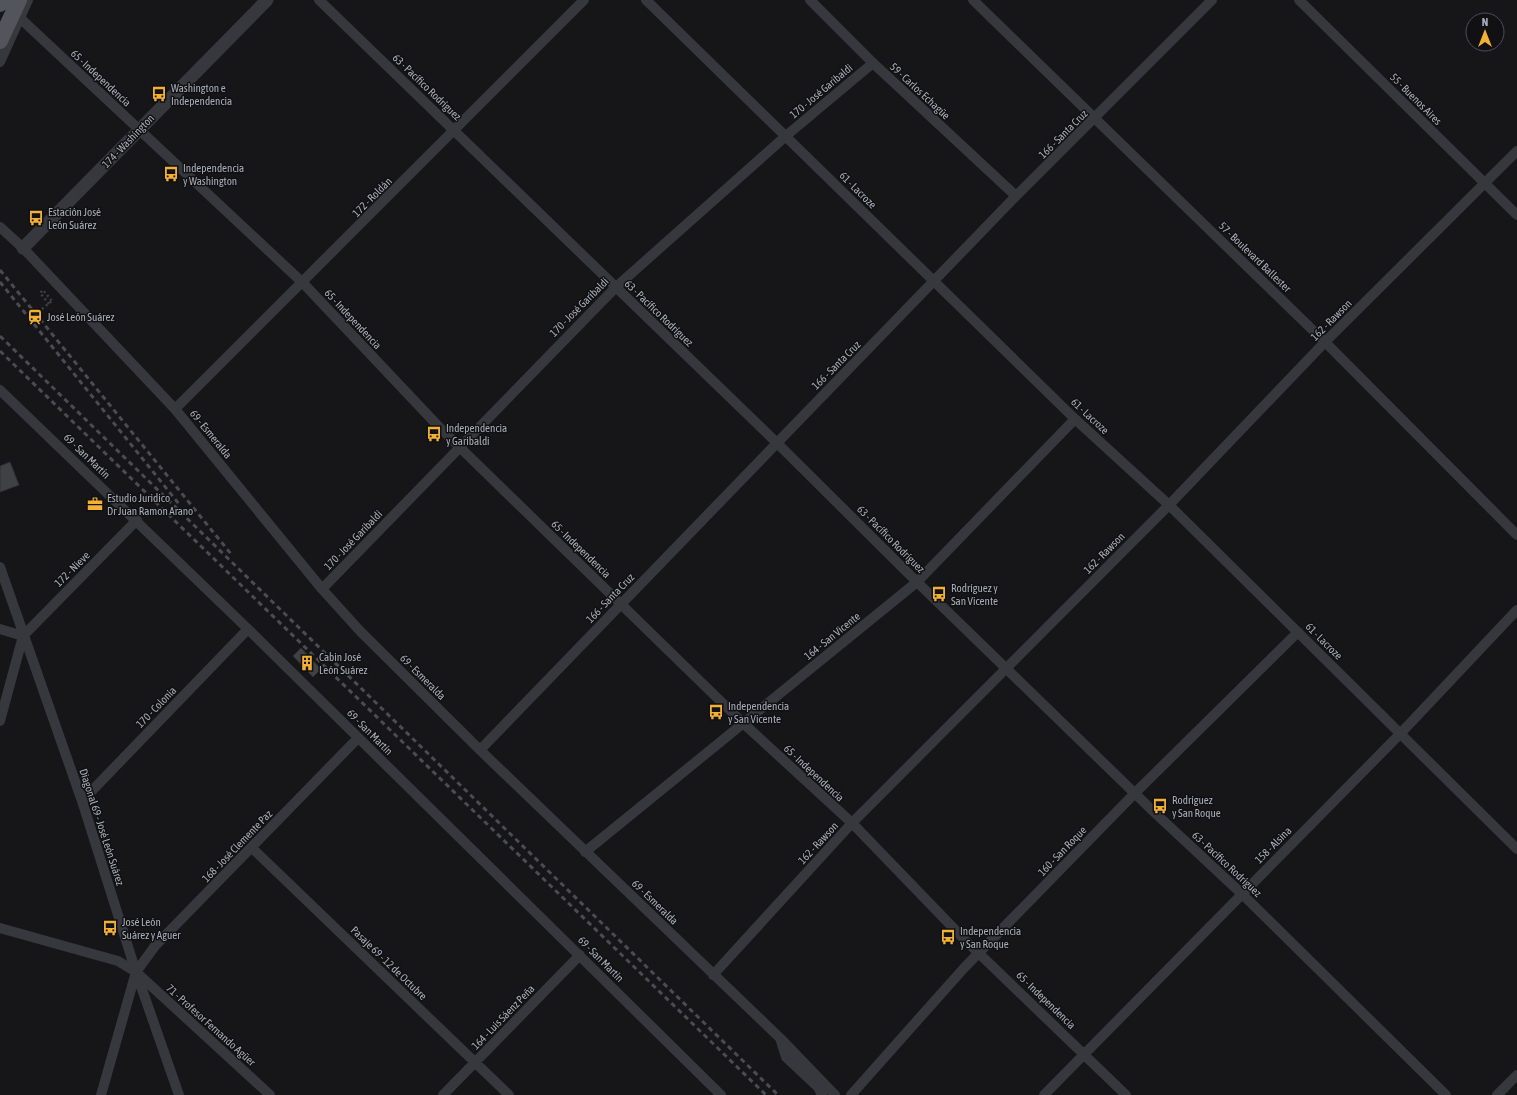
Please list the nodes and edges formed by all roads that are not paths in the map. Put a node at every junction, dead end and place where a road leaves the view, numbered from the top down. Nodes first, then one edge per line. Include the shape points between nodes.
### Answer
1 (2, 0) edge
2 (19, 0) edge
3 (28, 0) edge
4 (267, 0) edge
5 (319, 0) edge
6 (584, 0) edge
7 (646, 0) edge
8 (810, 0) edge
9 (973, 0) edge
10 (1212, 0) edge
11 (1299, 0) edge
12 (0, 4) edge
13 (20, 18) junction
14 (2, 47) edge
15 (0, 62) edge
16 (873, 63) junction
17 (1096, 118) junction
18 (139, 129) junction
19 (454, 130) junction
20 (786, 136) junction
21 (1517, 151) edge
22 (1485, 183) junction
23 (1016, 196) junction
24 (1517, 215) edge
25 (0, 227) edge
26 (23, 248) junction
27 (935, 282) junction
28 (304, 283) junction
29 (616, 287) junction
30 (1325, 342) junction
31 (0, 390) edge
32 (176, 409) junction
33 (1075, 419) junction
34 (776, 442) junction
35 (459, 447) junction
36 (1169, 504) junction
37 (137, 520) junction
38 (1517, 534) edge
39 (0, 567) edge
40 (917, 582) junction
41 (322, 589) junction
42 (621, 605) junction
43 (1517, 610) edge
44 (0, 629) edge
45 (248, 629) junction
46 (1298, 632) junction
47 (23, 636) junction
48 (1006, 668) junction
49 (0, 721) edge
50 (743, 723) junction
51 (1400, 734) junction
52 (358, 738) junction
53 (480, 750) junction
54 (1134, 793) junction
55 (82, 802) junction
56 (852, 823) junction
57 (252, 848) junction
58 (1517, 849) edge
59 (585, 852) junction
60 (1242, 894) junction
61 (0, 928) edge
62 (979, 953) junction
63 (580, 955) junction
64 (136, 972) junction
65 (713, 975) junction
66 (781, 1039) junction
67 (1084, 1053) junction
68 (476, 1063) junction
69 (1517, 1075) edge
70 (721, 1094) edge
71 (101, 1095) edge
72 (179, 1095) edge
73 (270, 1095) edge
74 (443, 1095) edge
75 (509, 1095) edge
76 (822, 1095) edge
77 (835, 1095) edge
78 (852, 1095) edge
79 (1044, 1095) edge
80 (1126, 1095) edge
81 (1446, 1095) edge
82 (1497, 1095) edge

1 - 12 main road
2 - 14 main road
3 - 13 street
4 - 18 street, 174 - Washington
5 - 19 street, 63 - Pacífico Rodríguez
6 - 19 street, 172 - Roldán
7 - 20 street, 61 - Lacroze
8 - 16 street, 59 - Carlos Echagüe
9 - 17 street, 57 - Boulevard Ballester
10 - 17 street, 166 - Santa Cruz
11 - 22 street, 55 - Buenos Aires
13 - 14 street
13 - 18 street, 65 - Independencia
14 - 15 street
16 - 20 street, 170 - José Garibaldi
16 - 23 street, 59 - Carlos Echagüe
17 - 23 street, 166 - Santa Cruz
17 - 30 street, 57 - Boulevard Ballester
18 - 26 street, 174 - Washington
18 - 28 street, 65 - Independencia
19 - 28 street, 172 - Roldán
19 - 29 street, 63 - Pacífico Rodríguez
20 - 27 street, 61 - Lacroze
20 - 29 street, 170 - José Garibaldi
21 - 22 street, 162 - Rawson
22 - 24 street, 55 - Buenos Aires
22 - 30 street, 162 - Rawson
23 - 27 street, 166 - Santa Cruz
25 - 26 street, 69 - Esmeralda
26 - 32 street, 69 - Esmeralda
27 - 33 street, 61 - Lacroze
27 - 34 street, 166 - Santa Cruz
28 - 32 street, 172 - Roldán
28 - 35 street, 65 - Independencia
29 - 34 street, 63 - Pacífico Rodríguez
29 - 35 street, 170 - José Garibaldi
30 - 36 street, 162 - Rawson
30 - 38 street, 57 - Boulevard Ballester
31 - 37 street, 69 - San Martín
32 - 41 street, 69 - Esmeralda
33 - 36 street, 61 - Lacroze
33 - 40 street, 164 - San Vicente
34 - 40 street, 63 - Pacífico Rodríguez
34 - 42 street, 166 - Santa Cruz
35 - 41 street, 170 - José Garibaldi
35 - 42 street, 65 - Independencia
36 - 46 street, 61 - Lacroze
36 - 48 street, 162 - Rawson
37 - 45 street, 69 - San Martín
37 - 47 street, 172 - Nieve
39 - 47 street, Diagonal 69 - José León Suárez
40 - 48 street, 63 - Pacífico Rodríguez
40 - 50 street, 164 - San Vicente
41 - 53 street, 69 - Esmeralda via 360,631
42 - 50 street, 65 - Independencia
42 - 53 street, 166 - Santa Cruz
43 - 51 street, 158 - Alsina
44 - 47 street
45 - 52 street, 69 - San Martín
45 - 55 street, 170 - Colonia
46 - 51 street, 61 - Lacroze
46 - 54 street, 160 - San Roque
47 - 49 street
47 - 55 street, Diagonal 69 - José León Suárez
48 - 54 street, 63 - Pacífico Rodríguez
48 - 56 street, 162 - Rawson
50 - 56 street, 65 - Independencia
50 - 59 street, 164 - San Vicente
51 - 58 street, 61 - Lacroze
51 - 60 street, 158 - Alsina
52 - 57 street, 168 - José Clemente Paz
52 - 63 street, 69 - San Martín
53 - 59 street, 69 - Esmeralda
54 - 60 street, 63 - Pacífico Rodríguez
54 - 62 street, 160 - San Roque
55 - 64 street, Diagonal 69 - José León Suárez
56 - 62 street, 65 - Independencia
56 - 65 street, 162 - Rawson
57 - 64 street, 168 - José Clemente Paz via 155,946
57 - 68 street, Pasaje 69 - 12 de Octubre
59 - 65 street, 69 - Esmeralda
60 - 67 street, 158 - Alsina
60 - 81 street, 63 - Pacífico Rodríguez
61 - 64 street via 107,957
62 - 67 street, 65 - Independencia
62 - 78 street, 160 - San Roque
63 - 68 street, 164 - Luis Sáenz Peña
63 - 70 street, 69 - San Martín
64 - 71 street
64 - 72 street, Diagonal 69 - José León Suárez
64 - 73 street, 71 - Profesor Fernando Agüer
65 - 66 street, 69 - Esmeralda
66 - 76 street via 786,1057 818,1087
66 - 77 street, 69 - Esmeralda
67 - 79 street, 158 - Alsina
67 - 80 street, 65 - Independencia
68 - 74 street, 164 - Luis Sáenz Peña
68 - 75 street, Pasaje 69 - 12 de Octubre
69 - 82 street

